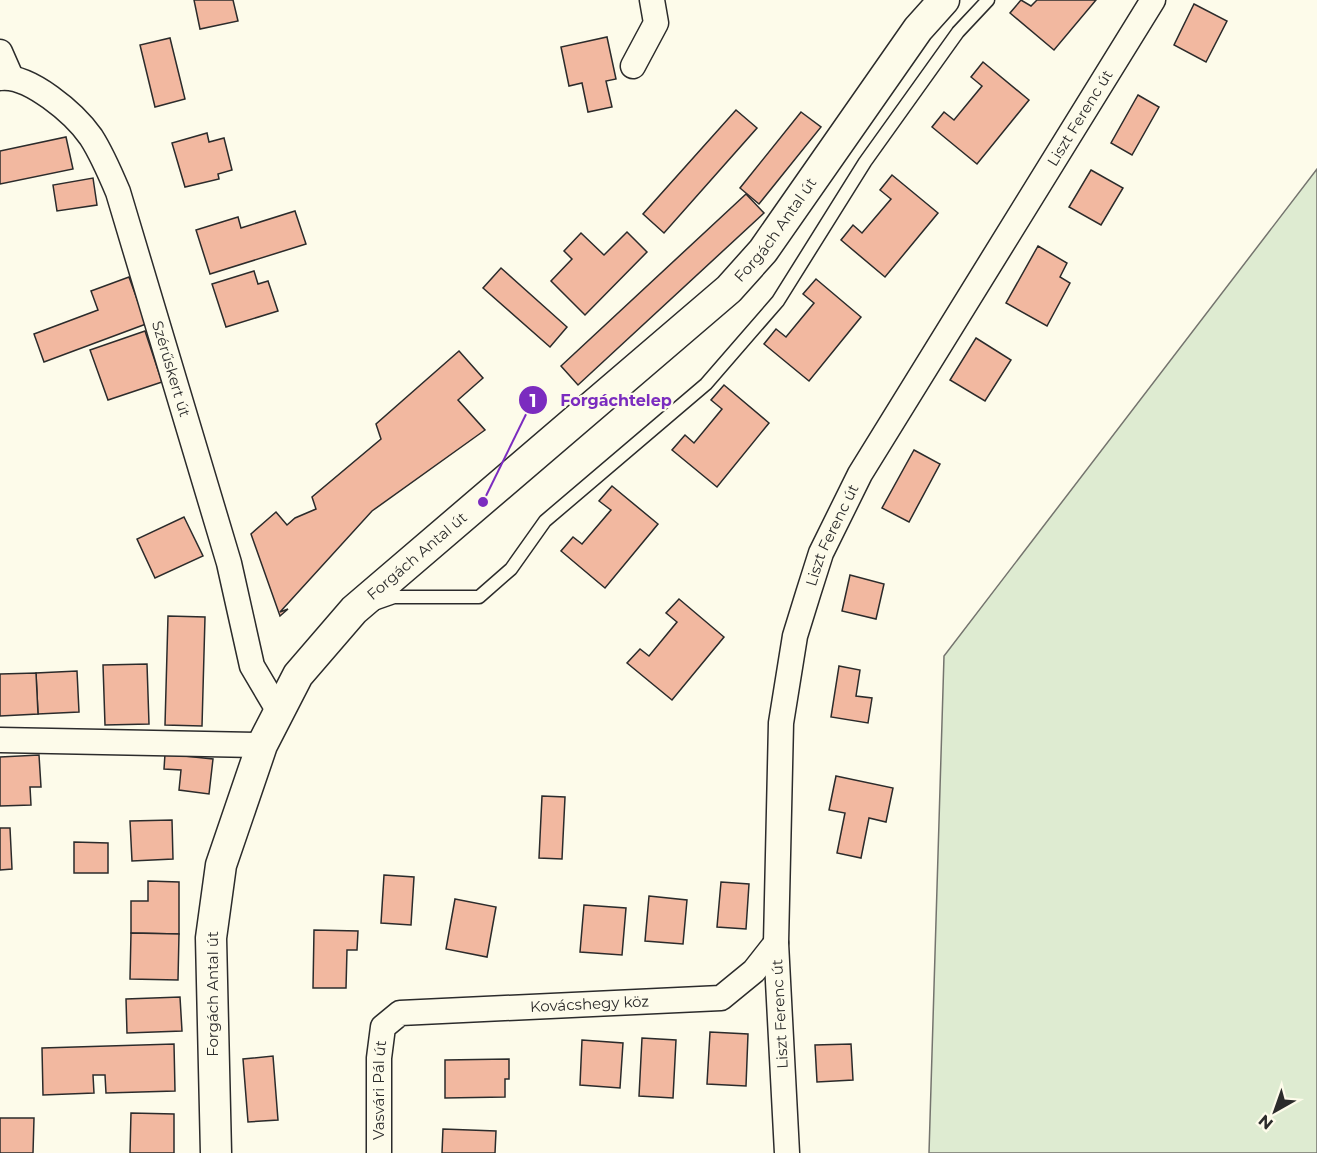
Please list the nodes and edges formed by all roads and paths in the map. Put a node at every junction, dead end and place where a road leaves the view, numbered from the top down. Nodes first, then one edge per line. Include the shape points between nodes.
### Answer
1 (652, 0) edge
2 (944, 0) edge
3 (988, 0) edge
4 (1153, 0) edge
5 (0, 52) edge
6 (633, 66) dead end
7 (6, 77) edge
8 (354, 610) junction
9 (278, 710) junction
10 (0, 740) edge
11 (262, 745) junction
12 (776, 943) junction
13 (383, 1027) joint
14 (216, 1153) edge
15 (379, 1153) edge
16 (787, 1153) edge

1 - 6 street via 656,23
2 - 8 street, Forgách Antal út via 918,28 763,251 729,289
3 - 8 lane via 958,32 865,162 778,301 706,384 545,520 511,569 479,597 394,597
4 - 12 street, Liszt Ferenc út via 860,474 821,553 795,636 782,714
5 - 7 street
7 - 9 street, Szérűskert út via 30,84 90,136 118,192 229,563 252,666
8 - 9 street, Forgách Antal út via 298,675
9 - 11 street, Forgách Antal út
10 - 11 street
11 - 14 street, Forgách Antal út via 221,865 211,938
12 - 13 street, Kovácshegy köz via 754,971 721,998 400,1013
12 - 16 street, Liszt Ferenc út
13 - 15 street, Vasvári Pál út via 379,1058

